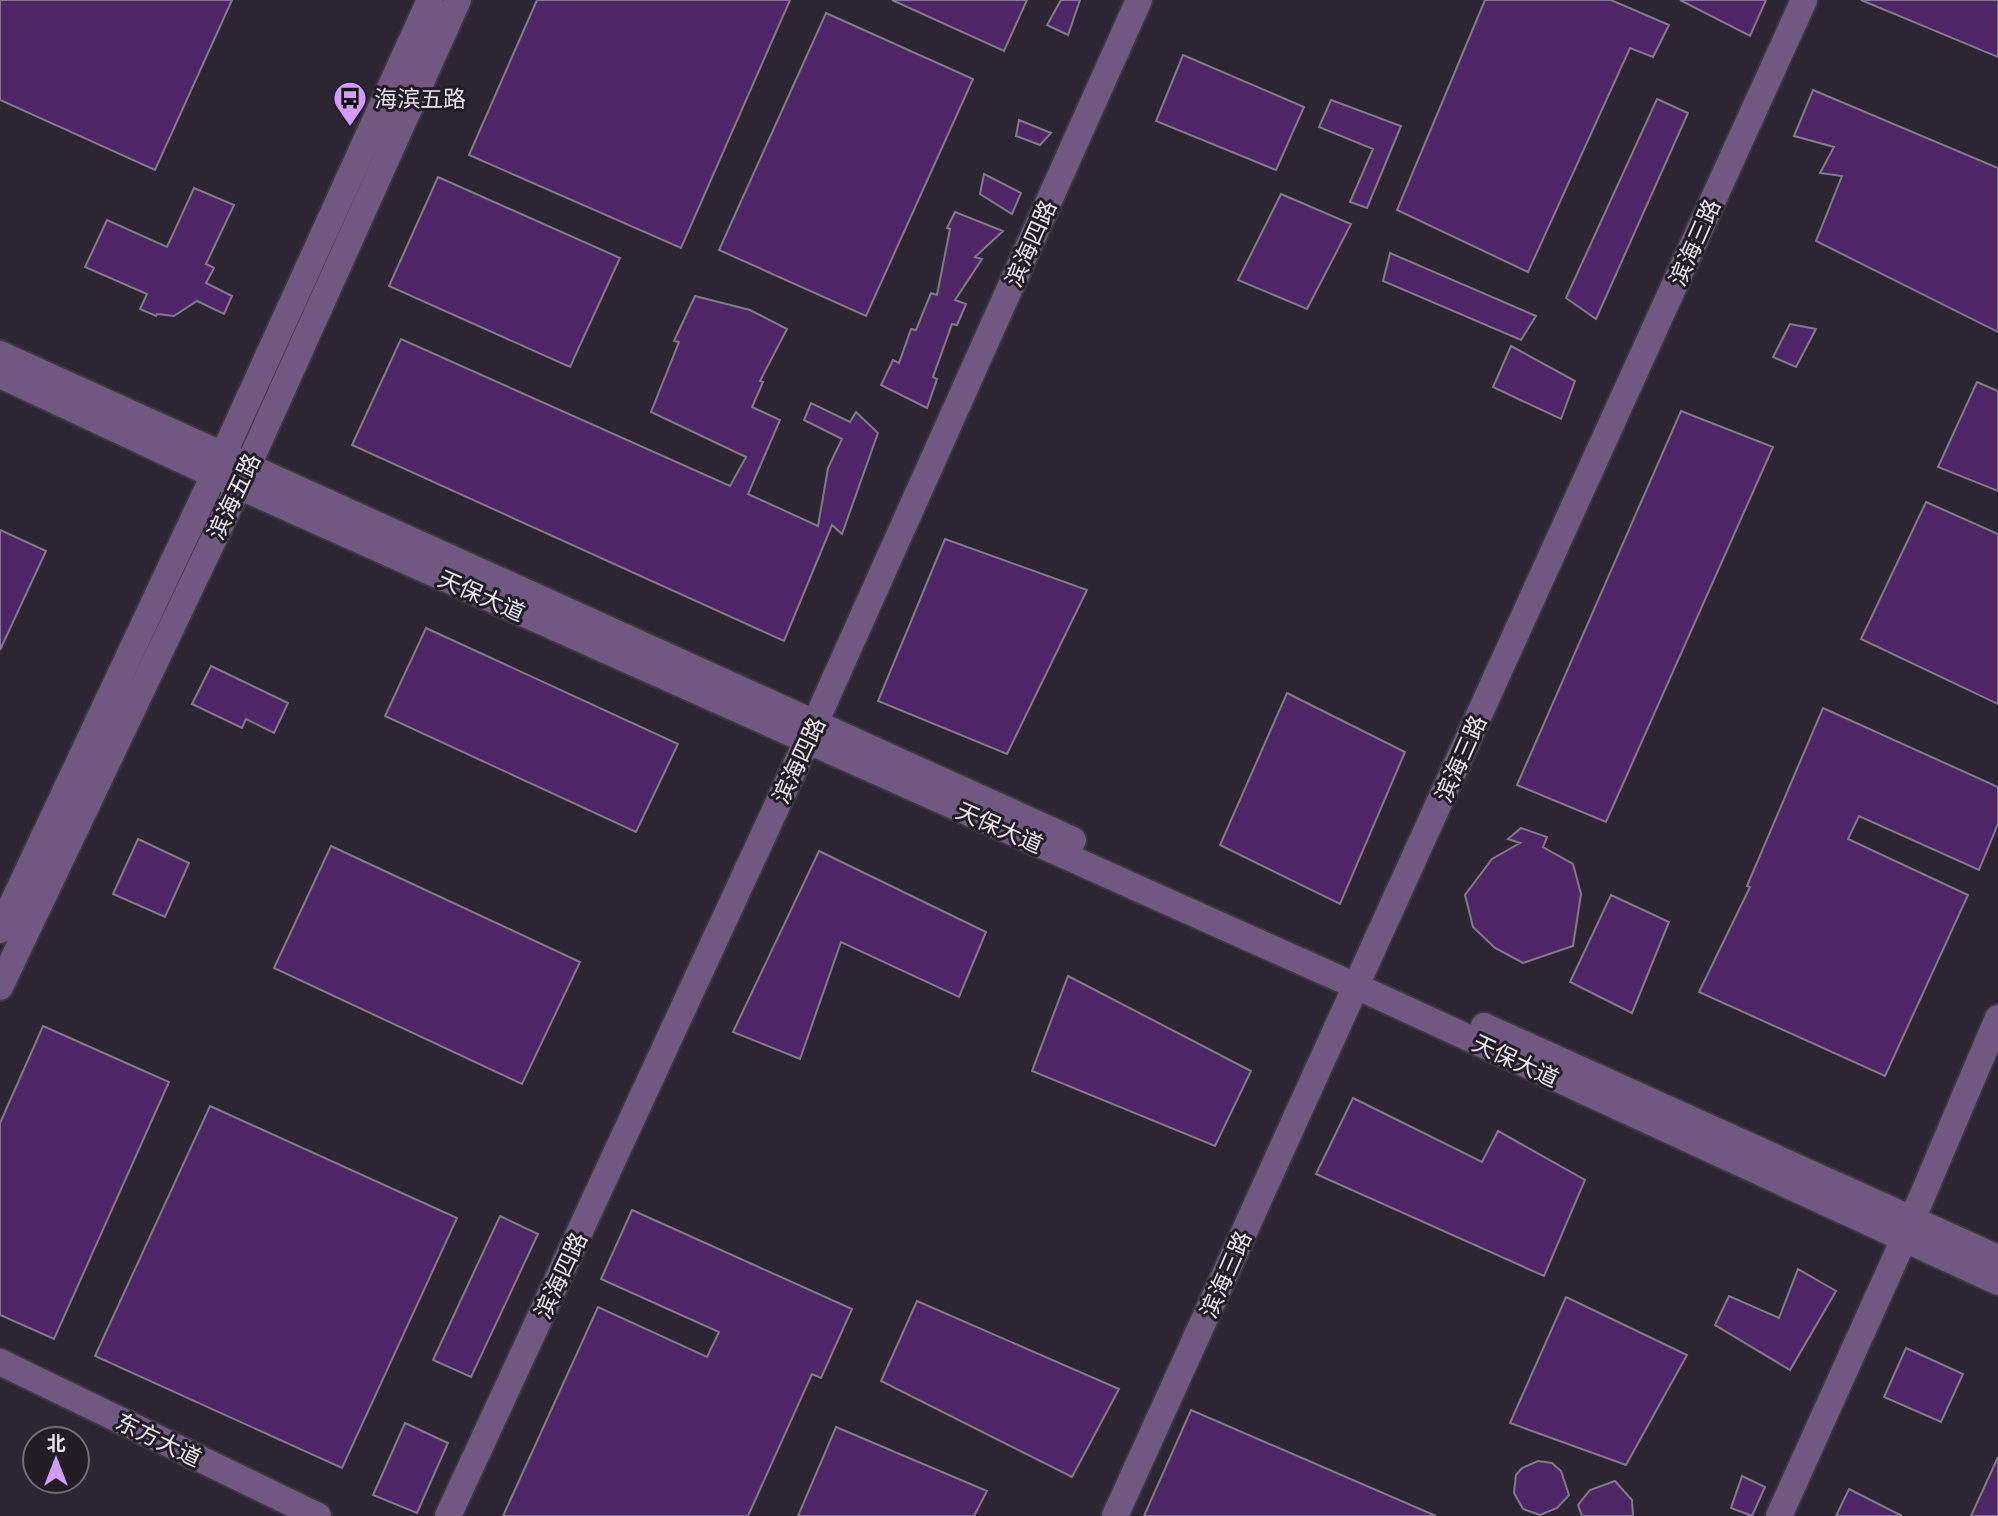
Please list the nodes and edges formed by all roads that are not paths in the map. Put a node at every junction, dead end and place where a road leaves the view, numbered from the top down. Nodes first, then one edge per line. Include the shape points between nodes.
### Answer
1 (430, 0) edge
2 (457, 0) edge
3 (1139, 0) edge
4 (1804, 0) edge
5 (0, 354) edge
6 (0, 375) edge
7 (243, 410) junction
8 (267, 424) junction
9 (181, 436) junction
10 (220, 458) junction
11 (243, 476) junction
12 (811, 732) junction
13 (0, 930) edge
14 (1359, 979) junction
15 (0, 987) edge
16 (1998, 1018) edge
17 (1908, 1229) junction
18 (1998, 1258) edge
19 (1998, 1282) edge
20 (0, 1362) edge
21 (318, 1516) edge
22 (448, 1516) edge
23 (1115, 1516) edge
24 (1779, 1516) edge

1 - 7 street, 滨海五路
2 - 8 street, 滨海五路
3 - 12 street, 滨海四路
4 - 14 street, 滨海三路
5 - 9 street, 天保大道
6 - 10 street via 154,447
7 - 9 street via 218,433
7 - 10 street, 滨海五路
8 - 10 street
8 - 11 street, 滨海五路
9 - 10 street, 天保大道
10 - 11 street, 天保大道
10 - 13 street, 滨海五路
11 - 12 street, 天保大道
11 - 15 street, 滨海五路
12 - 14 street, 天保大道
12 - 22 street, 滨海四路
14 - 17 street, 天保大道
14 - 23 street, 滨海三路
16 - 17 street
17 - 18 street, 天保大道
17 - 19 street, 天保大道
17 - 24 street
20 - 21 street, 东方大道

